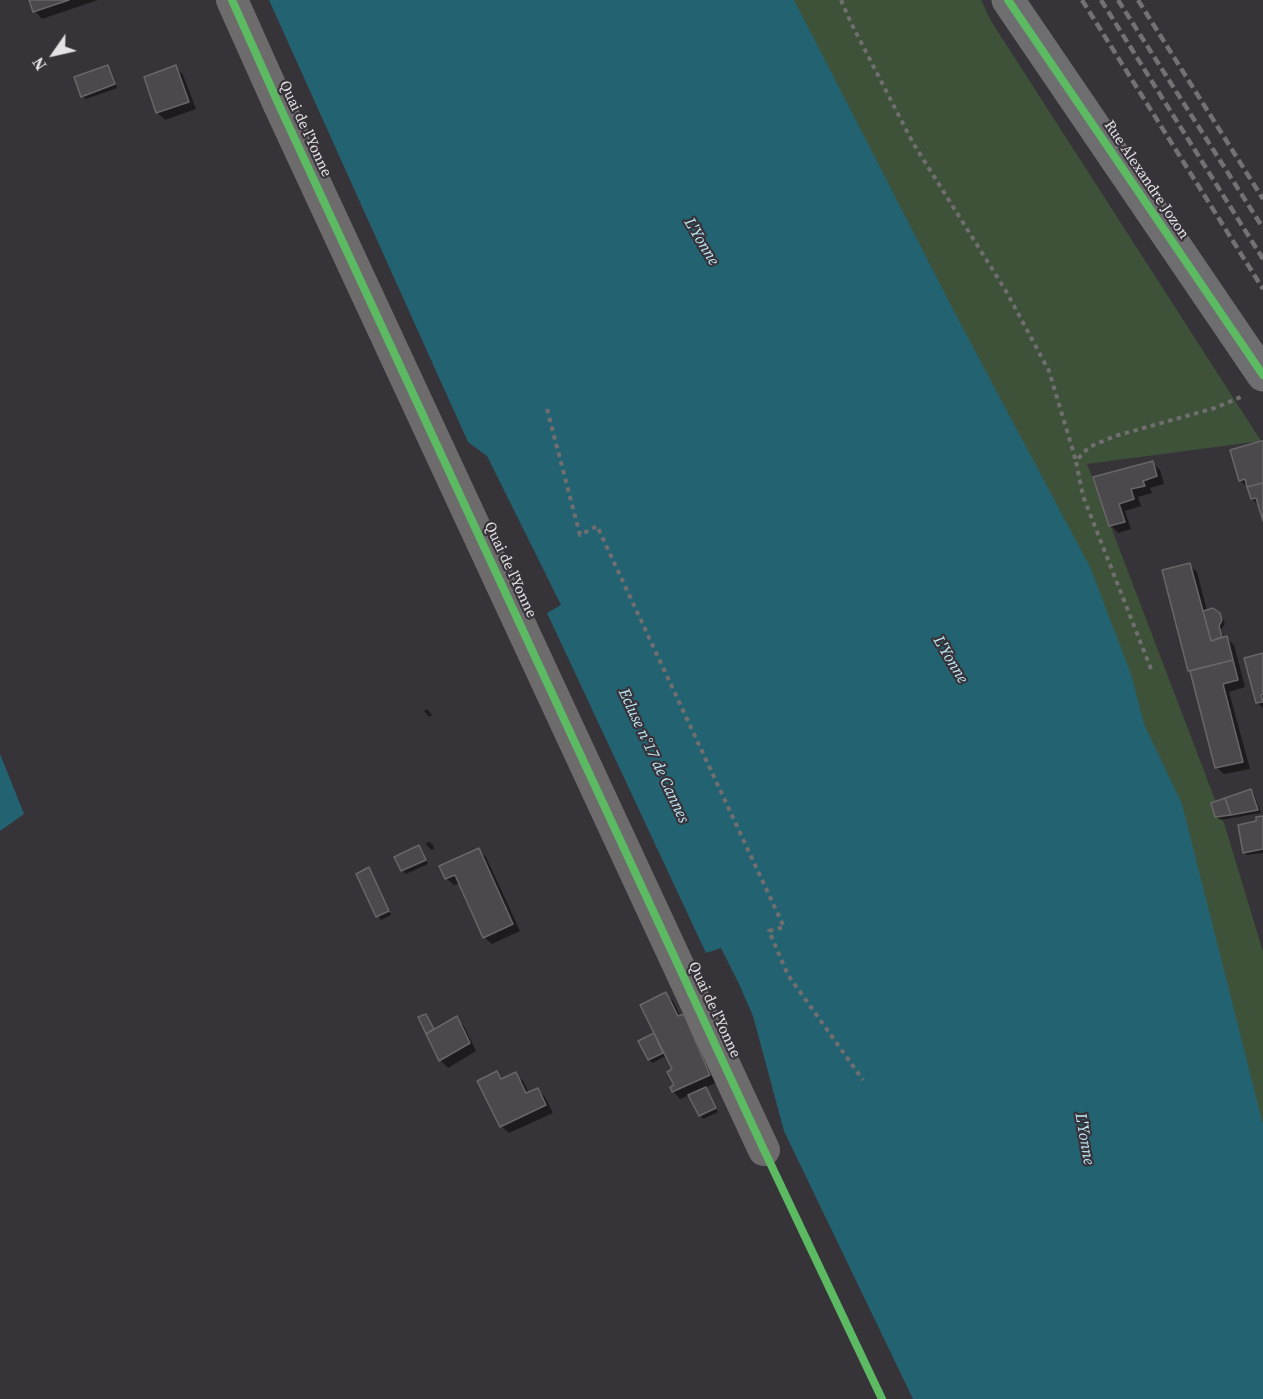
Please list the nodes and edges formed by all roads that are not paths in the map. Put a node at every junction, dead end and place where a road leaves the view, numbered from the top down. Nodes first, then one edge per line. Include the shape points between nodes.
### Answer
1 (232, 0) edge
2 (1008, 0) edge
3 (1253, 386) edge
4 (764, 1150) dead end

1 - 4 street, Quai de l'Yonne
2 - 3 street, Rue Alexandre Jozon

